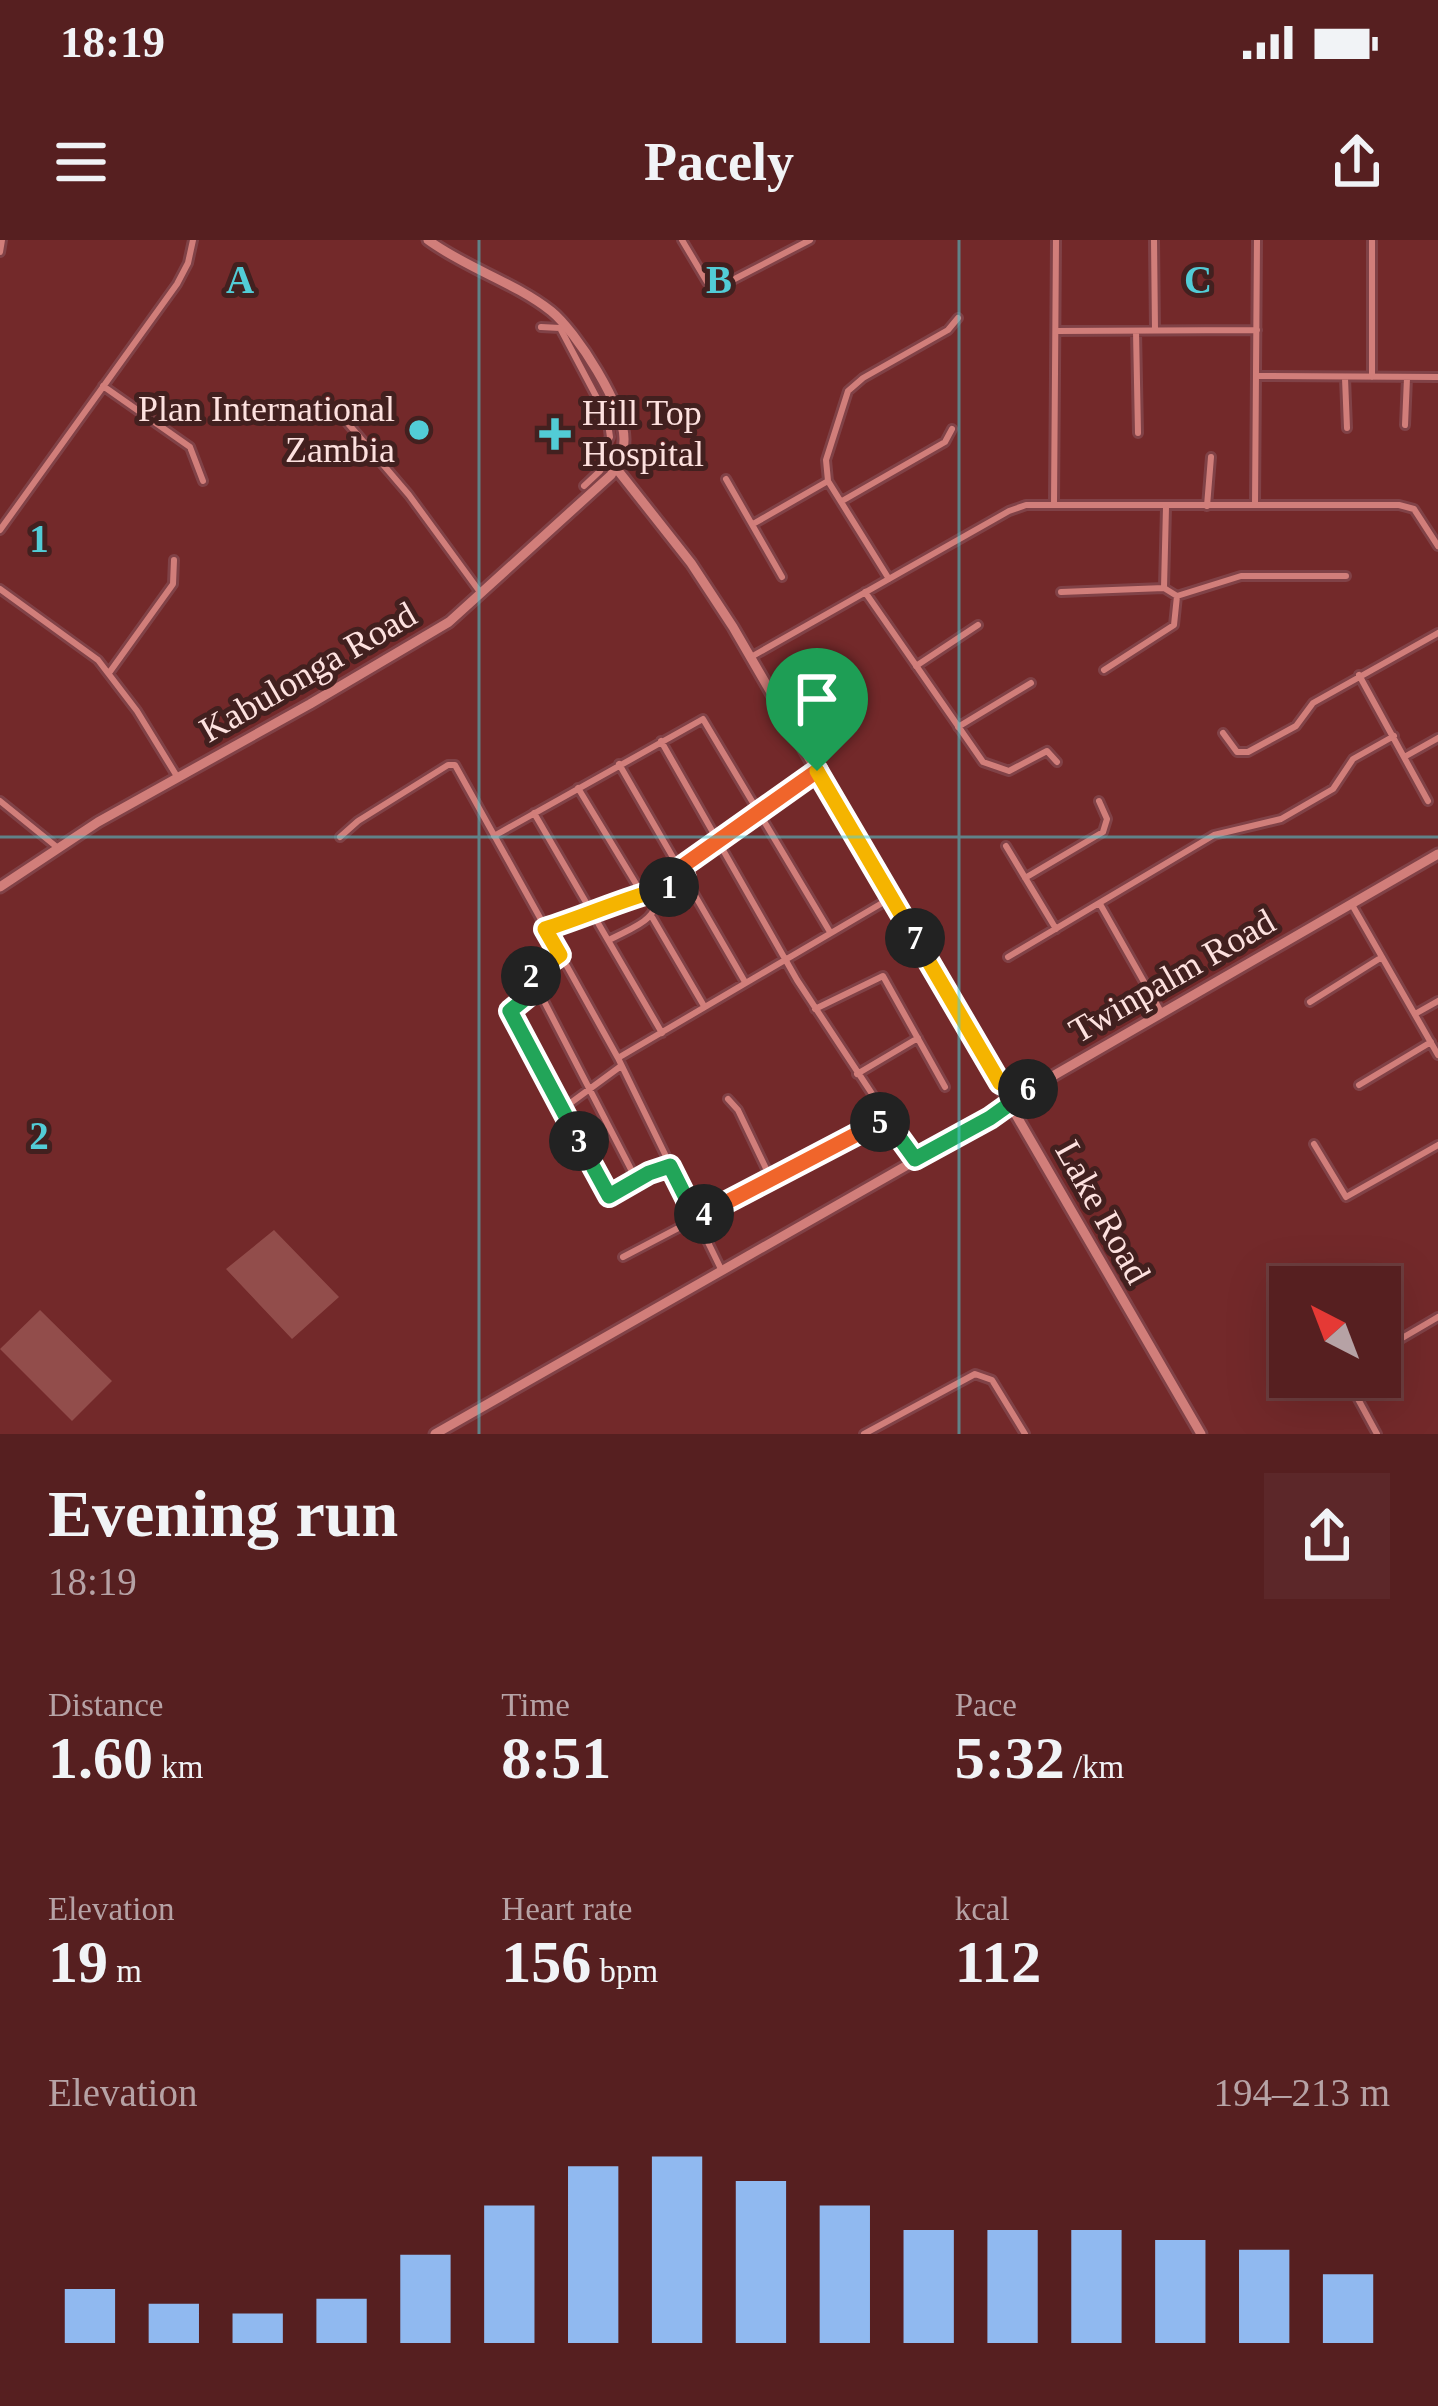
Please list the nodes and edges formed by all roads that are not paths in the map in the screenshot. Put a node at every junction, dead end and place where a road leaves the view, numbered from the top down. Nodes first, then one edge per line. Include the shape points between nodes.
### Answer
1 (2, 240) edge
2 (193, 240) edge
3 (428, 240) edge
4 (682, 240) edge
5 (810, 240) edge
6 (1056, 240) edge
7 (1154, 240) edge
8 (1257, 240) edge
9 (1372, 241) edge
10 (0, 252) edge
11 (958, 317) dead end
12 (541, 327) dead end
13 (1155, 330) junction
14 (1257, 330) junction
15 (1056, 331) junction
16 (1136, 331) junction
17 (1256, 376) junction
18 (1372, 377) junction
19 (1438, 377) edge
20 (1345, 378) junction
21 (1407, 378) junction
22 (104, 386) junction
23 (345, 420) dead end
24 (1405, 425) dead end
25 (1347, 428) dead end
26 (952, 429) dead end
27 (1138, 433) dead end
28 (1211, 457) dead end
29 (616, 468) junction
30 (726, 478) dead end
31 (202, 481) dead end
32 (828, 481) junction
33 (584, 486) dead end
34 (842, 501) junction
35 (1054, 505) junction
36 (1255, 505) junction
37 (1207, 506) junction
38 (1166, 507) junction
39 (753, 524) junction
40 (0, 530) edge
41 (1438, 546) edge
42 (174, 560) dead end
43 (1346, 576) dead end
44 (782, 577) dead end
45 (889, 579) junction
46 (1164, 588) junction
47 (0, 589) edge
48 (865, 592) junction
49 (1061, 592) dead end
50 (482, 595) junction
51 (1177, 596) junction
52 (978, 625) dead end
53 (1438, 633) edge
54 (751, 657) junction
55 (916, 666) junction
56 (1104, 670) dead end
57 (109, 673) junction
58 (1359, 675) junction
59 (1031, 683) dead end
60 (958, 727) junction
61 (1223, 733) dead end
62 (1394, 736) junction
63 (1438, 738) edge
64 (661, 741) junction
65 (1406, 756) junction
66 (1058, 762) dead end
67 (619, 764) junction
68 (817, 771) junction
69 (178, 778) junction
70 (578, 788) junction
71 (1428, 800) dead end
72 (0, 801) edge
73 (1099, 801) dead end
74 (756, 812) junction
75 (535, 813) junction
76 (494, 836) junction
77 (340, 837) dead end
78 (719, 841) junction
79 (1006, 846) dead end
80 (58, 848) junction
81 (1438, 854) edge
82 (680, 868) junction
83 (685, 878) junction
84 (1025, 878) junction
85 (0, 887) edge
86 (656, 890) junction
87 (641, 892) junction
88 (892, 898) junction
89 (1100, 904) junction
90 (1351, 904) junction
91 (594, 914) junction
92 (652, 917) junction
93 (545, 929) junction
94 (1056, 929) junction
95 (830, 932) junction
96 (609, 940) junction
97 (560, 955) junction
98 (1008, 957) dead end
99 (1382, 957) junction
100 (786, 958) junction
101 (745, 982) junction
102 (538, 988) junction
103 (1438, 1001) edge
104 (1310, 1002) dead end
105 (704, 1006) junction
106 (815, 1009) junction
107 (1162, 1012) junction
108 (1415, 1014) junction
109 (662, 1033) junction
110 (918, 1038) junction
111 (1431, 1042) junction
112 (1438, 1054) edge
113 (620, 1062) junction
114 (857, 1074) junction
115 (1000, 1083) junction
116 (1359, 1085) dead end
117 (945, 1087) dead end
118 (1032, 1088) junction
119 (590, 1091) junction
120 (728, 1100) dead end
121 (1011, 1103) junction
122 (561, 1110) junction
123 (990, 1118) junction
124 (886, 1119) junction
125 (1023, 1123) junction
126 (1313, 1144) dead end
127 (1438, 1145) edge
128 (915, 1159) junction
129 (670, 1166) junction
130 (771, 1178) junction
131 (636, 1179) junction
132 (696, 1218) junction
133 (622, 1256) dead end
134 (722, 1269) junction
135 (1438, 1317) edge
136 (1401, 1339) edge
137 (1357, 1398) edge
138 (440, 1433) edge
139 (864, 1434) edge
140 (1025, 1434) edge
141 (1201, 1434) edge
142 (1377, 1434) edge

1 - 10 street
2 - 22 street via 177,284
3 - 29 main road via 567,326 623,427
4 - 5 street via 707,283 719,287
6 - 15 street
7 - 13 street
8 - 14 street
9 - 18 street
11 - 32 street via 848,391 826,460
12 - 33 street via 560,328 607,417 607,458
13 - 14 street
13 - 16 street
14 - 17 street
15 - 16 street
15 - 35 street
16 - 27 street
17 - 20 street
17 - 36 street
18 - 20 street
18 - 21 street
19 - 21 street
20 - 25 street
21 - 24 street
22 - 31 street via 190,447
22 - 40 street
23 - 50 street
26 - 34 street via 945,442
28 - 37 street
29 - 50 main road, Kabulonga Road
29 - 54 main road, Lake Road via 691,562
30 - 39 street
32 - 34 street
32 - 39 street
34 - 45 street
35 - 38 street
35 - 45 street via 1009,511
36 - 37 street
36 - 41 street via 1399,505 1414,509
37 - 38 street
38 - 46 street
39 - 44 street
42 - 57 street via 173,584
43 - 51 street via 1241,576
45 - 48 street
46 - 49 street
46 - 51 street
47 - 57 street
48 - 54 street
48 - 55 street
50 - 69 main road, Kabulonga Road via 418,641
51 - 56 street via 1174,625
52 - 55 street
53 - 58 street
54 - 68 main road, Lake Road
55 - 60 street
57 - 69 street
58 - 61 street via 1248,752 1237,752
58 - 62 street
59 - 60 street
60 - 66 street via 992,768 1009,771 1044,751
62 - 65 street
62 - 89 street via 1353,759 1333,789 1281,819 1214,835
63 - 65 street
64 - 67 street
64 - 74 street via 705,721
64 - 78 street
65 - 71 street
67 - 70 street
67 - 82 street
68 - 74 street
68 - 88 main road, Lake Road
69 - 80 main road, Kabulonga Road
70 - 75 street
70 - 87 street
72 - 80 street
73 - 84 street via 1103,832
74 - 78 street
74 - 95 street
75 - 76 street
75 - 91 street
76 - 77 street via 452,764
76 - 93 street
78 - 82 street
78 - 100 street
79 - 84 street
80 - 85 main road, Kabulonga Road
81 - 90 main road, Twinpalm Road
82 - 83 street
83 - 86 street
83 - 101 street
84 - 94 street
86 - 87 street
86 - 92 street
87 - 91 street
88 - 95 street
88 - 115 main road, Lake Road
89 - 94 street
89 - 107 street
90 - 99 street
90 - 107 main road, Twinpalm Road
91 - 93 street
91 - 96 street
92 - 96 street
92 - 105 street
93 - 97 street
94 - 98 street
95 - 100 street
96 - 109 street
97 - 102 street via 532,973
97 - 113 street
99 - 104 street
99 - 108 street
100 - 101 street
100 - 106 street
101 - 105 street
102 - 119 street
102 - 122 street via 510,1011
103 - 108 street
105 - 109 street
106 - 110 street via 881,976
106 - 114 street
107 - 118 main road, Twinpalm Road
108 - 111 street
109 - 113 street
110 - 114 street
110 - 117 street
111 - 112 street
111 - 116 street
113 - 119 street
113 - 129 street
114 - 124 street
115 - 118 main road
115 - 121 main road, Lake Road
118 - 121 main road, Twinpalm Road
119 - 122 street
119 - 131 street
120 - 130 street
121 - 123 main road, Twinpalm Road
121 - 125 main road, Lake Road
122 - 131 street via 609,1196
123 - 125 main road
123 - 128 main road, Twinpalm Road
124 - 128 street
124 - 130 street
125 - 141 main road, Lake Road
126 - 127 street via 1346,1197
128 - 134 main road, Twinpalm Road
129 - 131 street
129 - 132 street
130 - 132 street
132 - 133 street
132 - 134 street
134 - 138 main road, Twinpalm Road
135 - 136 street
137 - 142 street
139 - 140 street via 961,1380 985,1376

